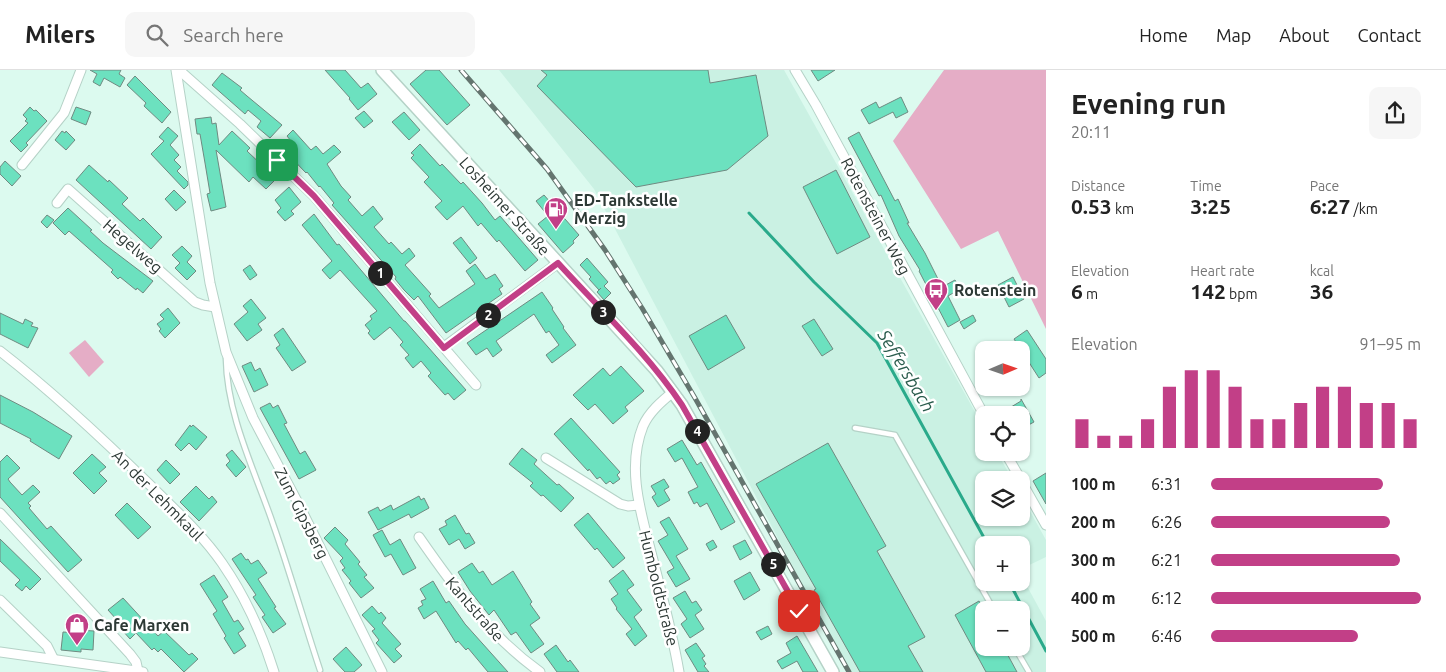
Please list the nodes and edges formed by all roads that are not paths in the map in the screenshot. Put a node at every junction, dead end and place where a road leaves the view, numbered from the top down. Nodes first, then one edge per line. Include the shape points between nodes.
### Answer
1 (81, 70) edge
2 (178, 70) edge
3 (382, 70) edge
4 (795, 70) edge
5 (22, 165) dead end
6 (57, 203) dead end
7 (558, 263) junction
8 (215, 307) junction
9 (444, 348) junction
10 (0, 351) edge
11 (226, 352) junction
12 (476, 385) dead end
13 (674, 392) junction
14 (979, 406) edge
15 (855, 428) dead end
16 (546, 458) dead end
17 (1030, 496) edge
18 (639, 505) junction
19 (0, 513) edge
20 (1046, 525) edge
21 (419, 537) dead end
22 (0, 600) edge
23 (989, 601) edge
24 (0, 652) edge
25 (1020, 656) edge
26 (53, 658) junction
27 (320, 670) dead end
28 (141, 671) edge
29 (274, 672) edge
30 (382, 672) edge
31 (540, 672) edge
32 (679, 672) edge
33 (833, 672) edge
34 (1029, 672) edge

1 - 5 street via 64,112
2 - 8 street, Zum Gipsberg
2 - 9 street via 240,124 314,196
3 - 7 main road, Losheimer Straße
4 - 14 street, Rotensteiner Weg
6 - 8 street, Hegelweg via 68,189 195,302
7 - 9 street
7 - 13 main road, Losheimer Straße
8 - 11 street, Zum Gipsberg
9 - 12 street
10 - 29 street, An der Lehmkaul via 122,458 209,546 238,588
11 - 27 lane, Zum Gipsberg via 230,395 243,442 274,525
11 - 30 street, Zum Gipsberg via 257,425
13 - 18 street, Humboldtstraße via 649,416 639,437 636,452
13 - 33 main road, Losheimer Straße
15 - 23 lane via 895,434
16 - 18 street via 620,504
17 - 20 street
18 - 32 street, Humboldtstraße
19 - 28 street via 130,654
21 - 31 street, Kantstraße via 480,618
22 - 26 street via 47,646
24 - 26 street
25 - 34 lane
26 - 28 street

